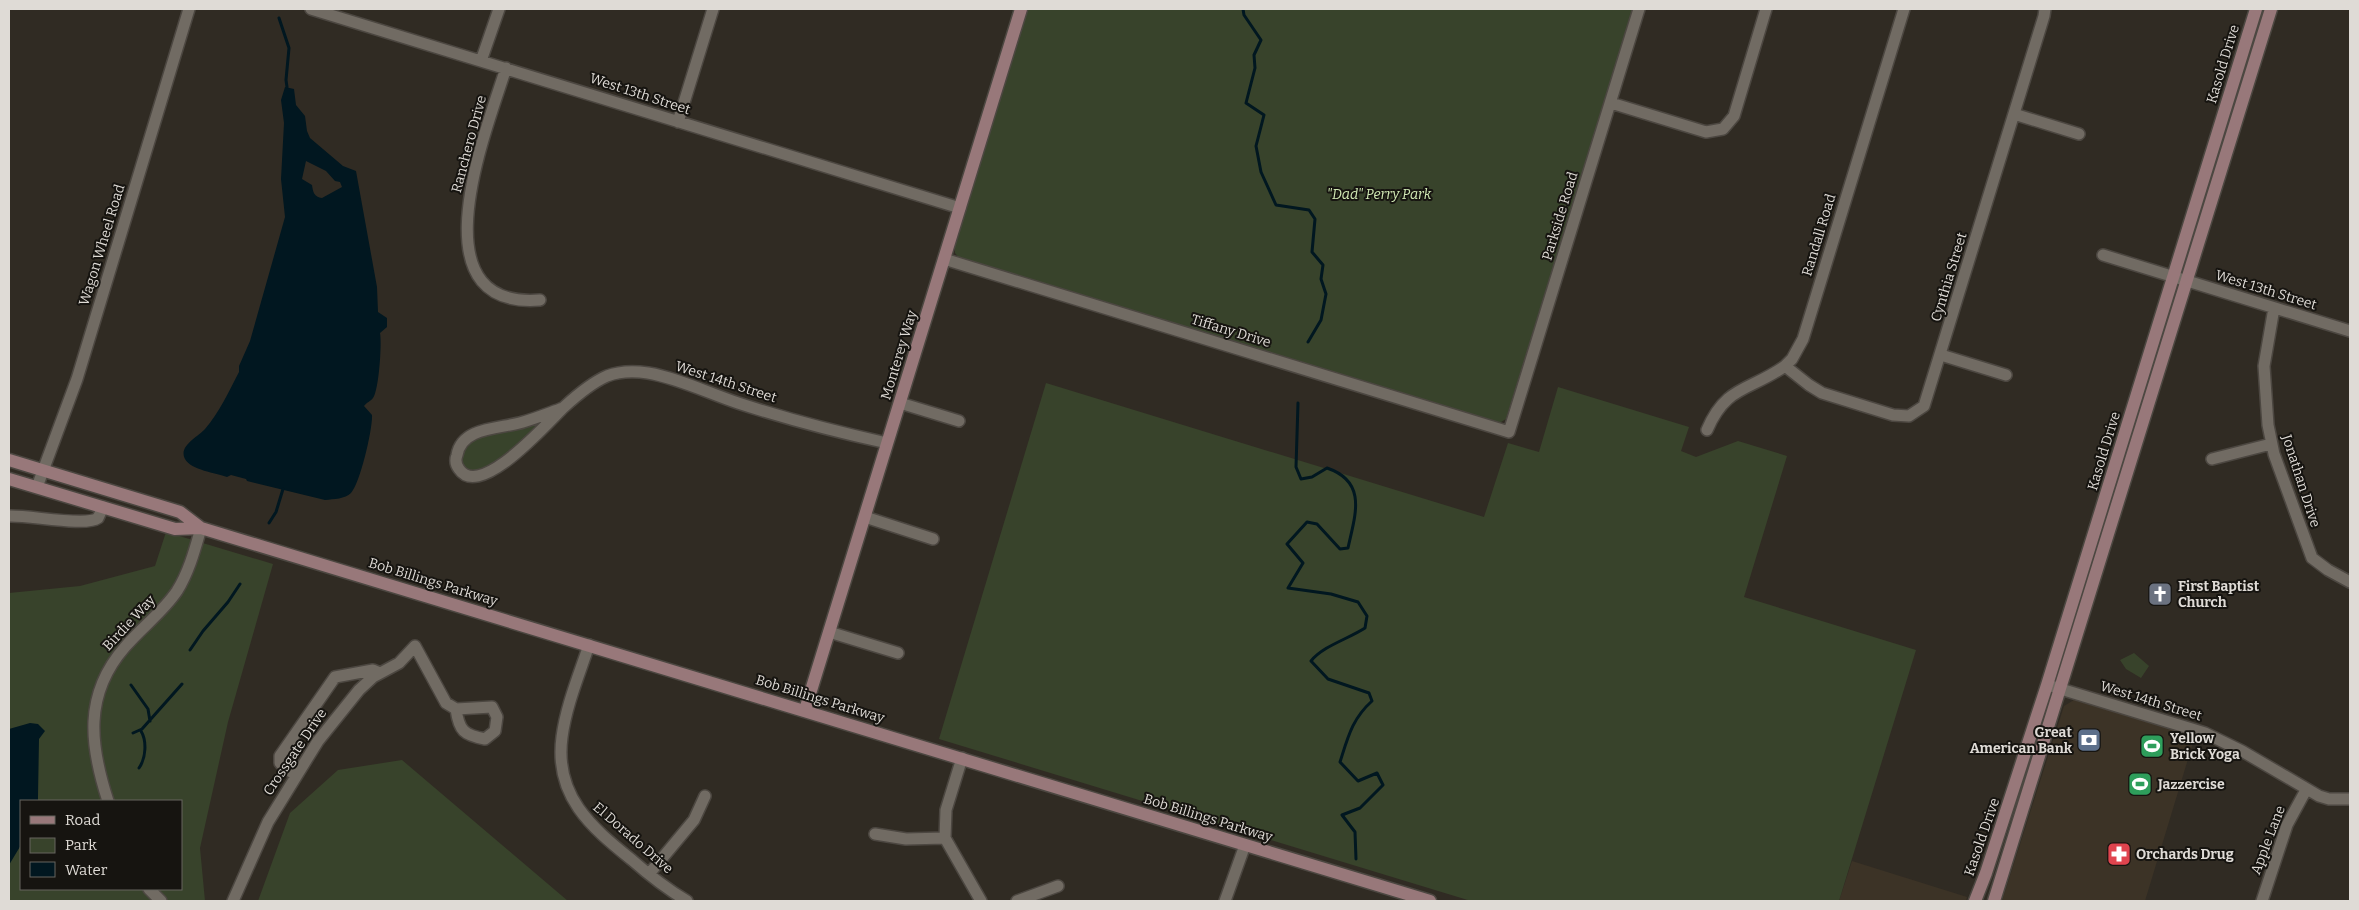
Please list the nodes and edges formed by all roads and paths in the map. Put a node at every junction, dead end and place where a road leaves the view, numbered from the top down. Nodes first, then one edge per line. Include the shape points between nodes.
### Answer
1 (189, 9) edge
2 (310, 9) edge
3 (499, 9) edge
4 (713, 9) edge
5 (1021, 9) edge
6 (1639, 9) edge
7 (1766, 9) edge
8 (1904, 9) edge
9 (2045, 9) edge
10 (2256, 9) edge
11 (2272, 9) edge
12 (325, 11) edge
13 (481, 61) junction
14 (506, 68) junction
15 (1611, 103) junction
16 (2014, 114) junction
17 (678, 122) junction
18 (2080, 134) dead end
19 (960, 208) junction
20 (2103, 255) dead end
21 (944, 260) junction
22 (2174, 277) junction
23 (2187, 281) junction
24 (540, 300) dead end
25 (2274, 308) junction
26 (2350, 331) edge
27 (1941, 355) junction
28 (1785, 366) junction
29 (2006, 376) dead end
30 (900, 403) junction
31 (562, 408) junction
32 (959, 421) dead end
33 (1707, 430) dead end
34 (1509, 432) joint
35 (888, 443) junction
36 (2271, 444) junction
37 (2212, 459) dead end
38 (9, 460) edge
39 (42, 470) junction
40 (9, 479) edge
41 (37, 487) junction
42 (103, 507) junction
43 (9, 516) edge
44 (865, 517) junction
45 (201, 528) junction
46 (933, 539) dead end
47 (2350, 582) edge
48 (829, 632) junction
49 (589, 645) junction
50 (898, 653) dead end
51 (380, 673) junction
52 (2047, 685) junction
53 (2062, 689) junction
54 (456, 709) dead end
55 (805, 710) junction
56 (962, 758) junction
57 (295, 776) junction
58 (2306, 790) junction
59 (705, 796) dead end
60 (2350, 799) edge
61 (108, 800) edge
62 (875, 834) dead end
63 (945, 838) junction
64 (1245, 845) junction
65 (649, 874) junction
66 (1058, 886) dead end
67 (150, 890) edge
68 (161, 901) edge
69 (233, 901) edge
70 (687, 901) edge
71 (981, 901) edge
72 (1017, 901) edge
73 (1225, 901) edge
74 (1430, 901) edge
75 (1975, 901) edge
76 (1994, 901) edge
77 (2262, 901) edge

1 - 39 street, Wagon Wheel Road via 76,379 58,435
2 - 12 street, West 13th Street
3 - 13 street
4 - 17 street
5 - 19 main road, Monterey Way
6 - 15 street, Parkside Road
7 - 15 street via 1734,116 1723,129 1706,132
8 - 28 street, Randall Road via 1809,322 1798,349
9 - 16 street, Cynthia Street
10 - 22 main road, Kasold Drive
11 - 23 main road
12 - 13 street, West 13th Street
13 - 14 street, West 13th Street
14 - 17 street, West 13th Street
14 - 24 street, Ranchero Drive via 471,184 469,254 475,270 498,294 516,301
15 - 34 street, Parkside Road
16 - 18 street
16 - 27 street, Cynthia Street
17 - 19 street, West 13th Street
19 - 21 main road, Monterey Way
20 - 22 street, West 13th Street
21 - 30 main road, Monterey Way
21 - 34 street, Tiffany Drive
22 - 23 street, West 13th Street
22 - 52 main road, Kasold Drive
23 - 25 street, West 13th Street
23 - 53 main road
25 - 26 street, West 13th Street
25 - 36 street, Jonathan Drive via 2264,366
27 - 28 street, Cynthia Street via 1924,406 1918,412 1901,417 1822,392
27 - 29 street
28 - 33 street, Randall Road via 1731,395 1718,409
30 - 32 street
30 - 35 main road, Monterey Way
31 - 31 street, West 14th Street via 522,423 470,435 458,449 458,467 462,473 471,476 484,475 495,469 532,440
31 - 35 street, West 14th Street via 605,377 629,371 640,372 829,430
35 - 44 main road, Monterey Way
36 - 37 street
36 - 47 street, Jonathan Drive via 2312,558
38 - 39 main road, Bob Billings Parkway
39 - 41 street, Wagon Wheel Road
39 - 45 main road, Bob Billings Parkway via 180,512
40 - 41 main road, Bob Billings Parkway
41 - 42 main road, Bob Billings Parkway
42 - 43 street via 98,518 87,523
42 - 45 main road, Bob Billings Parkway via 175,529
44 - 46 street
44 - 48 main road, Monterey Way
45 - 49 main road, Bob Billings Parkway
45 - 61 street, Birdie Way via 178,590 118,654 105,678 92,727 93,748
48 - 50 street
48 - 55 main road, Monterey Way
49 - 55 main road, Bob Billings Parkway
49 - 65 street, El Dorado Drive via 562,737 565,782 576,807 592,826
51 - 54 street, Crossgate Drive via 399,663 415,646 426,662 440,695
51 - 57 street, Crossgate Drive via 339,713
51 - 57 street via 373,670 335,677 280,756 280,764
52 - 53 street, West 14th Street
52 - 75 main road, Kasold Drive
53 - 58 street, West 14th Street via 2205,733 2244,752
53 - 76 main road
55 - 56 main road, Bob Billings Parkway
56 - 63 street via 946,810
56 - 64 main road, Bob Billings Parkway
57 - 69 street, Crossgate Drive via 256,846
58 - 60 street, West 14th Street via 2329,799
58 - 77 street, Apple Lane via 2281,840
59 - 65 street via 694,820
62 - 63 street via 906,839
63 - 71 street
64 - 73 street
64 - 74 main road, Bob Billings Parkway
65 - 70 street, El Dorado Drive
66 - 72 street
67 - 68 street

